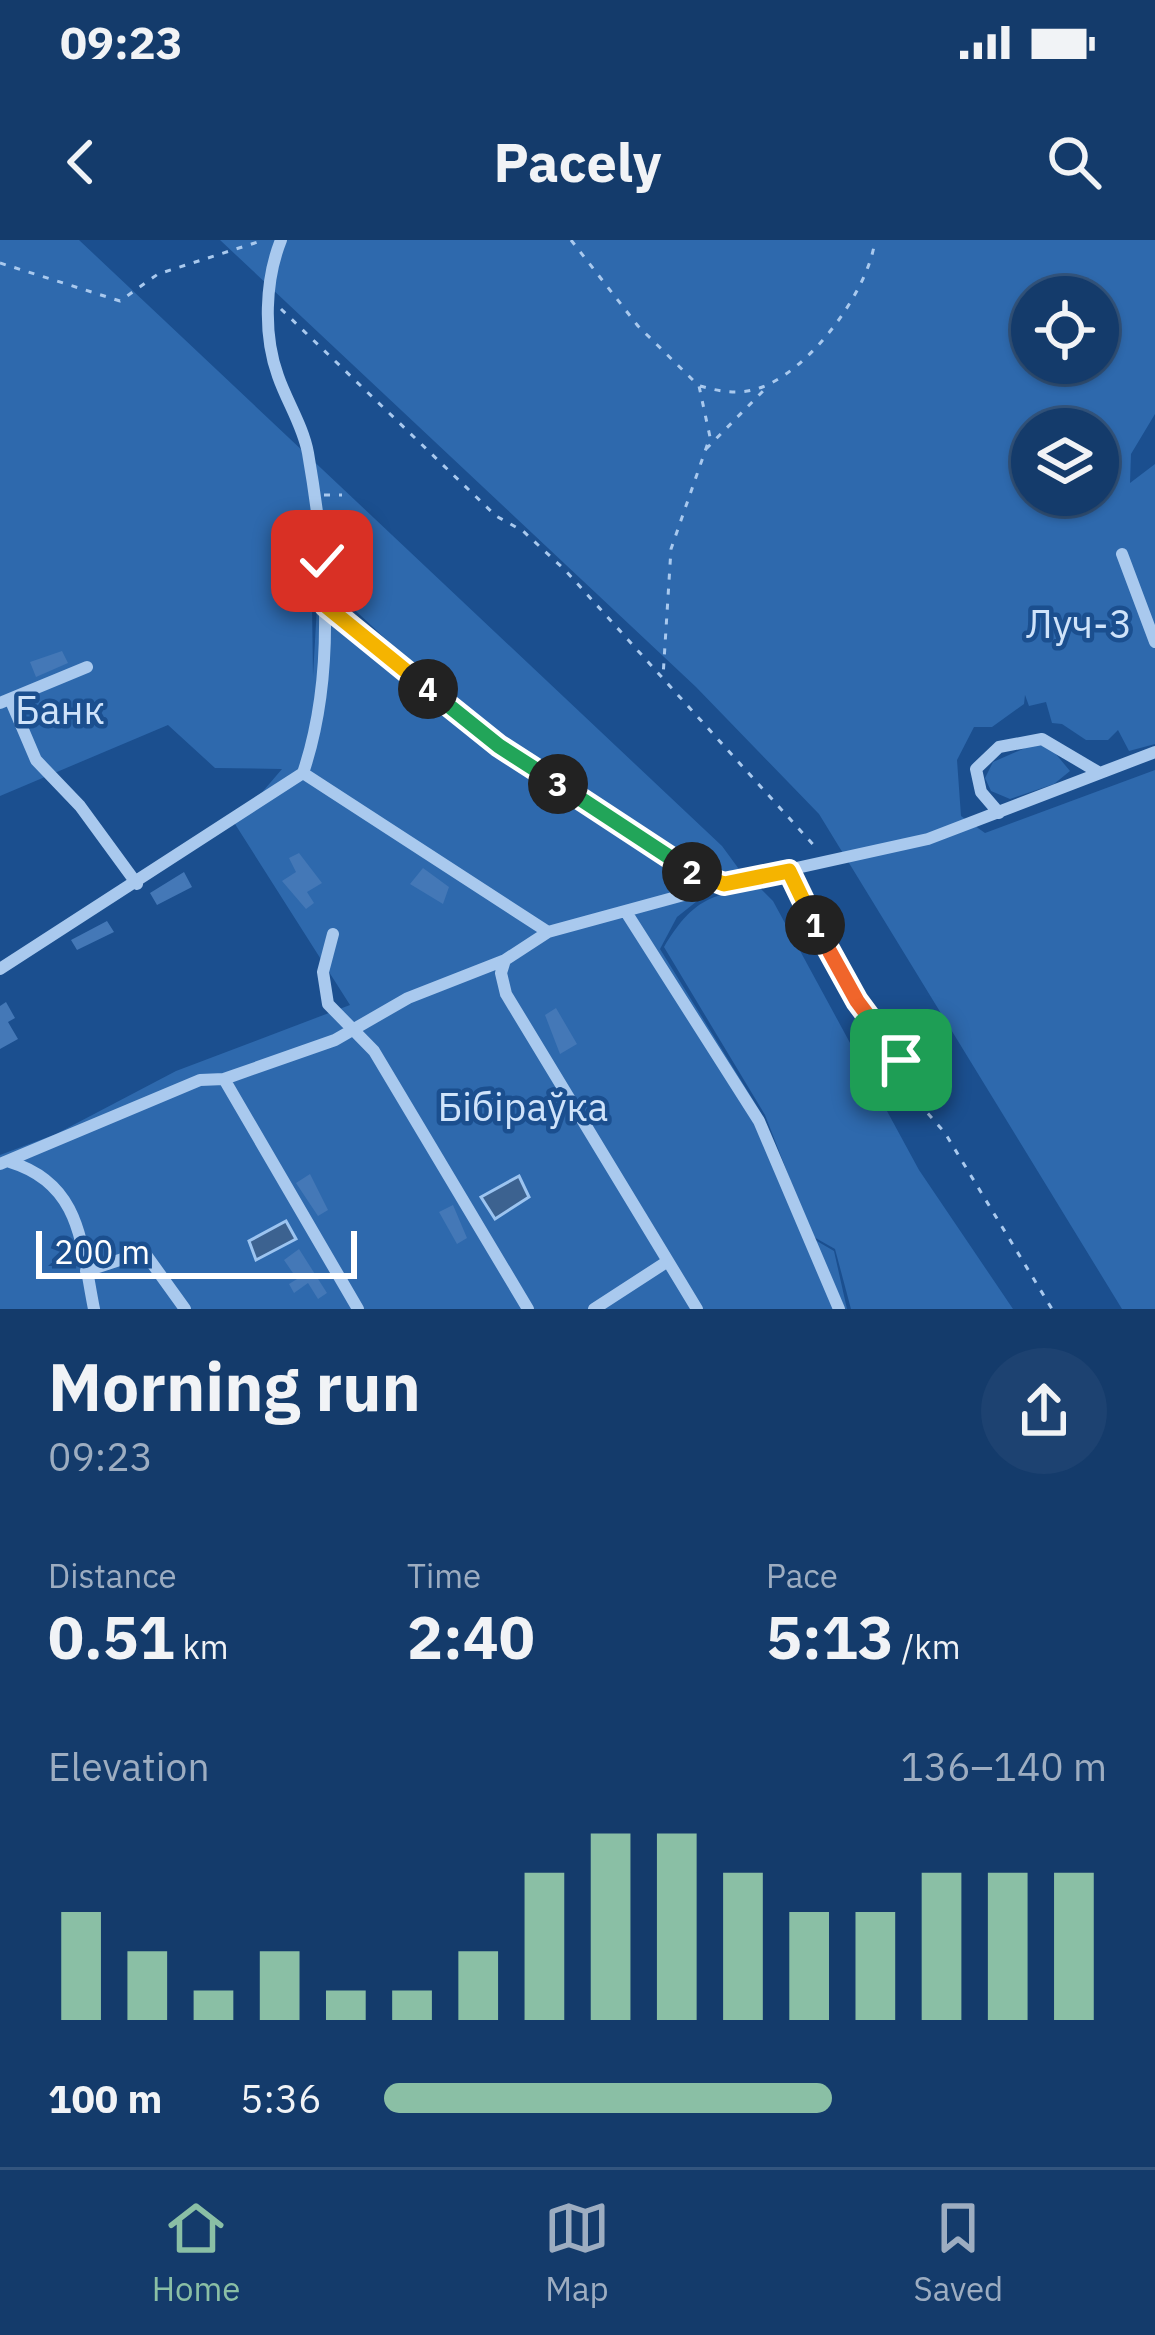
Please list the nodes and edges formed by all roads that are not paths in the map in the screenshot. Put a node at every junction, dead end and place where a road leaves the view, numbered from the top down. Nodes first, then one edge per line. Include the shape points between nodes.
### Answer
1 (281, 240) edge
2 (1122, 554) dead end
3 (326, 606) junction
4 (1155, 642) edge
5 (87, 667) dead end
6 (5, 701) edge
7 (1155, 752) edge
8 (1098, 772) junction
9 (303, 773) junction
10 (999, 812) junction
11 (693, 872) junction
12 (137, 884) junction
13 (724, 884) junction
14 (683, 897) junction
15 (626, 912) junction
16 (548, 932) junction
17 (333, 934) dead end
18 (505, 960) junction
19 (0, 969) edge
20 (358, 1029) junction
21 (224, 1079) junction
22 (4, 1163) edge
23 (668, 1261) junction
24 (86, 1271) junction
25 (94, 1309) edge
26 (185, 1309) edge
27 (358, 1309) edge
28 (528, 1309) edge
29 (594, 1309) edge
30 (698, 1309) edge
31 (839, 1309) edge

1 - 3 street via 269,298 277,373 308,450
2 - 4 street
3 - 9 street via 320,713
3 - 11 street via 499,746
5 - 6 street
6 - 12 street via 36,760
7 - 8 street
8 - 10 street
8 - 10 street via 1042,740 999,747 976,769 981,792
9 - 12 street
9 - 16 street
10 - 13 street via 928,839
11 - 13 street
11 - 14 street
12 - 19 street
13 - 14 street
14 - 15 street
15 - 16 street
15 - 31 street via 759,1121
16 - 18 street
17 - 20 street via 323,972 328,1004
18 - 20 street via 408,998
18 - 23 street via 506,994
20 - 21 street
20 - 28 street
21 - 22 street via 200,1080
21 - 27 street
22 - 24 street via 38,1171 68,1200
23 - 29 street
23 - 30 street
24 - 25 street
24 - 26 street via 145,1252

